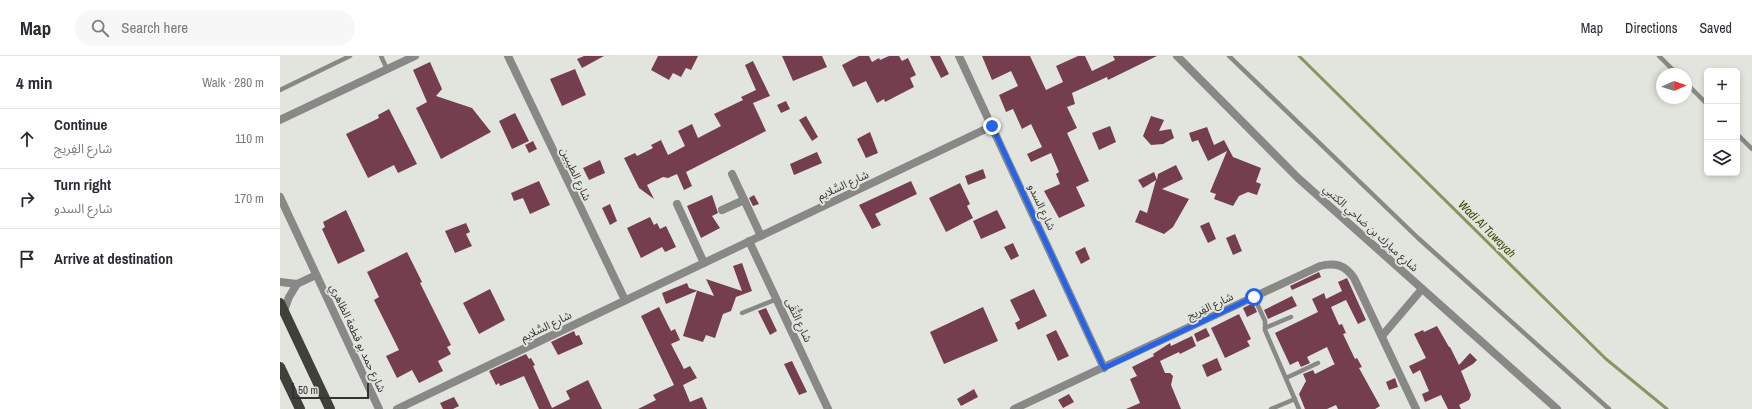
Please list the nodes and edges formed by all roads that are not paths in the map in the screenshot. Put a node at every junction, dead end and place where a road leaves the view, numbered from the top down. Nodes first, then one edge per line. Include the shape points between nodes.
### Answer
1 (350, 56) edge
2 (381, 56) edge
3 (415, 56) edge
4 (508, 56) edge
5 (959, 56) edge
6 (1177, 56) edge
7 (1229, 56) edge
8 (1659, 56) edge
9 (1671, 68) edge
10 (387, 69) junction
11 (1692, 89) edge
12 (280, 90) edge
13 (1704, 101) edge
14 (280, 120) edge
15 (992, 126) junction
16 (1740, 137) edge
17 (1752, 149) edge
18 (732, 174) dead end
19 (280, 198) edge
20 (744, 200) junction
21 (677, 204) dead end
22 (722, 210) dead end
23 (761, 236) junction
24 (749, 241) junction
25 (704, 263) junction
26 (316, 276) junction
27 (280, 282) edge
28 (297, 284) junction
29 (1422, 289) junction
30 (1254, 297) junction
31 (776, 299) junction
32 (624, 300) junction
33 (282, 307) edge
34 (742, 313) dead end
35 (1291, 317) dead end
36 (1265, 328) junction
37 (1382, 336) junction
38 (1318, 363) dead end
39 (280, 367) edge
40 (1104, 368) junction
41 (1286, 378) junction
42 (1294, 399) junction
43 (300, 409) edge
44 (330, 409) edge
45 (379, 409) edge
46 (397, 409) edge
47 (828, 409) edge
48 (1017, 409) edge
49 (1271, 409) edge
50 (1299, 409) edge
51 (1416, 409) edge
52 (1557, 409) edge
53 (1609, 409) edge

1 - 12 lane
2 - 10 lane
3 - 10 street
4 - 32 street, شارع الطيبين
5 - 15 street, شارع السدو
6 - 29 street, شارع مبارك بن ضاحي الكتبي via 1298,178
7 - 53 lane via 1418,238
8 - 9 lane
10 - 14 street
11 - 13 lane
15 - 23 street, شارع السَّلايم
15 - 40 street, شارع السدو
16 - 17 lane
18 - 20 street
19 - 26 street, شارع حمد بو قطعة الظاهري
20 - 22 street
20 - 23 street
21 - 25 street
23 - 24 street, شارع السَّلايم
24 - 25 street, شارع السَّلايم
24 - 31 street, شارع التُّقَى
25 - 32 street, شارع السَّلايم
26 - 28 street, شارع حمد بو قطعة الظاهري
26 - 45 street, شارع حمد بو قطعة الظاهري
27 - 28 street, شارع حمد بو قطعة الظاهري
28 - 33 street
29 - 37 street
29 - 52 street, شارع مبارك بن ضاحي الكتبي
30 - 36 lane via 1265,321
30 - 37 street, شارع الفِريج via 1320,266 1341,265 1349,270 1354,278
30 - 40 street, شارع الفِريج
31 - 34 lane
31 - 47 street, شارع التُّقَى
32 - 46 street, شارع السَّلايم
33 - 44 main road
35 - 36 lane
36 - 41 lane
37 - 51 street, شارع الفِريج
38 - 41 lane
39 - 43 main road
40 - 48 street, شارع الفِريج
41 - 42 lane
42 - 49 lane
42 - 50 lane

